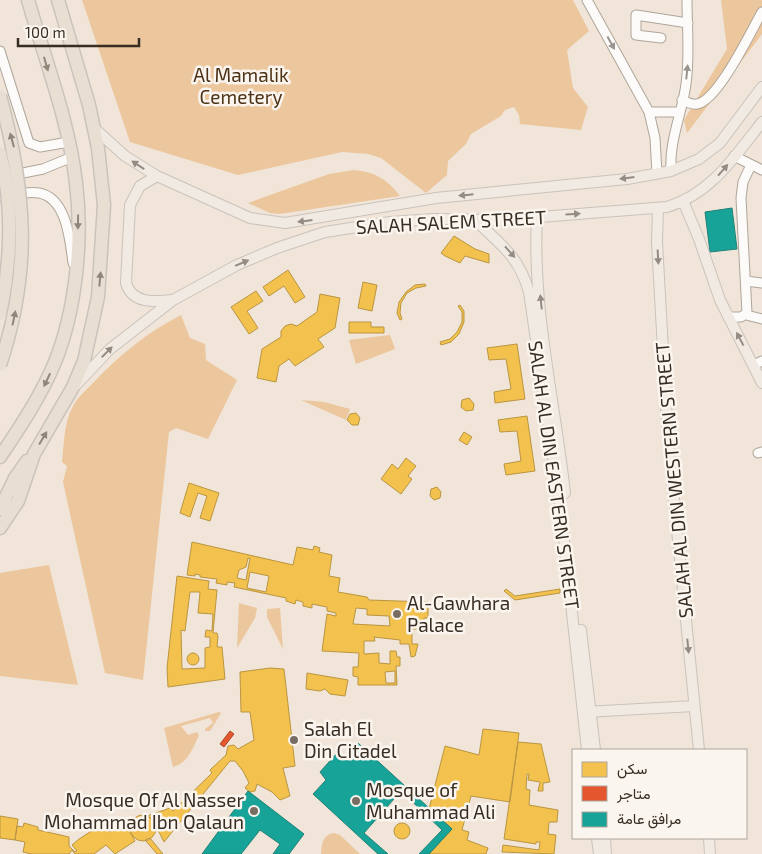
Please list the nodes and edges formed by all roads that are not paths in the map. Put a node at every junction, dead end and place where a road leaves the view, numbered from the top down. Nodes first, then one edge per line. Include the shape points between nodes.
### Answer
1 (28, 0) edge
2 (58, 0) edge
3 (587, 0) edge
4 (687, 0) edge
5 (762, 12) edge
6 (688, 24) junction
7 (661, 38) dead end
8 (0, 51) edge
9 (762, 87) edge
10 (0, 96) edge
11 (682, 100) junction
12 (649, 112) junction
13 (680, 112) junction
14 (762, 122) edge
15 (95, 129) junction
16 (69, 142) junction
17 (0, 153) edge
18 (72, 156) junction
19 (734, 156) junction
20 (751, 165) junction
21 (762, 170) edge
22 (671, 171) junction
23 (657, 174) junction
24 (157, 176) junction
25 (0, 177) edge
26 (0, 196) edge
27 (683, 201) junction
28 (658, 208) junction
29 (537, 217) junction
30 (474, 220) junction
31 (75, 277) junction
32 (746, 281) junction
33 (762, 283) edge
34 (173, 300) junction
35 (0, 314) edge
36 (746, 316) junction
37 (728, 317) junction
38 (762, 319) edge
39 (758, 363) edge
40 (0, 365) edge
41 (762, 383) edge
42 (73, 387) junction
43 (34, 454) junction
44 (0, 457) edge
45 (0, 509) edge
46 (0, 528) edge
47 (694, 706) junction
48 (587, 712) junction
49 (587, 749) edge
50 (595, 749) edge
51 (699, 749) edge
52 (597, 839) edge
53 (605, 839) edge
54 (709, 839) edge
55 (599, 854) edge
56 (606, 854) edge
57 (710, 854) edge

1 -> 16 highway
2 - 15 highway
3 -> 12 street
4 - 6 street
5 - 11 street via 719,87 699,104
6 - 7 street via 636,16 636,34
11 -> 6 street via 688,66
8 - 16 street via 29,142 40,147
9 - 22 main road, SALAH SALEM STREET via 720,143 699,159
40 -> 10 highway, bridge via 17,301 22,244 20,185
11 - 13 street
12 - 13 street
12 - 23 street via 655,138
13 - 22 street via 670,156
14 - 19 main road, SALAH SALEM STREET
24 -> 15 main road, SALAH SALEM STREET via 125,156
42 -> 15 highway via 93,326 102,254 103,199
16 - 18 highway
17 - 35 highway, bridge via 9,218 7,271
18 - 25 street via 42,169
18 -> 31 highway via 78,210
19 - 20 street
27 -> 19 main road, SALAH SALEM STREET via 709,185
20 - 21 street
20 - 32 street via 743,182 741,198
22 - 23 main road, SALAH SALEM STREET
23 -> 24 main road, SALAH SALEM STREET via 436,198 285,223 250,218
24 - 34 main road via 140,186 130,205 126,284 139,298
26 - 31 street via 38,193 57,204 70,242
27 - 28 main road, SALAH SALEM STREET
27 - 37 main road
29 -> 28 main road, SALAH SALEM STREET
28 -> 47 main road, SALAH AL DIN WESTERN STREET via 668,440
29 - 30 main road, SALAH SALEM STREET
48 -> 29 main road, SALAH AL DIN EASTERN STREET via 560,442 544,335 536,253
34 -> 30 main road, SALAH SALEM STREET via 237,265 325,232 390,222
30 -> 48 main road, SALAH AL DIN EASTERN STREET via 512,254 530,292
31 -> 44 highway via 69,315 44,387
32 - 33 street
32 - 36 street
42 -> 34 main road, SALAH SALEM STREET via 116,344
36 - 37 street
36 - 38 street
39 -> 37 main road
39 - 41 main road
43 -> 42 highway, SALAH SALEM STREET
43 - 45 highway via 19,472
43 - 46 highway, SALAH SALEM STREET via 18,501
47 - 48 main road
47 - 51 main road, SALAH AL DIN WESTERN STREET
48 - 49 main road, SALAH AL DIN EASTERN STREET
48 - 50 main road, SALAH AL DIN EASTERN STREET
52 - 55 main road
53 - 56 main road
54 - 57 main road

